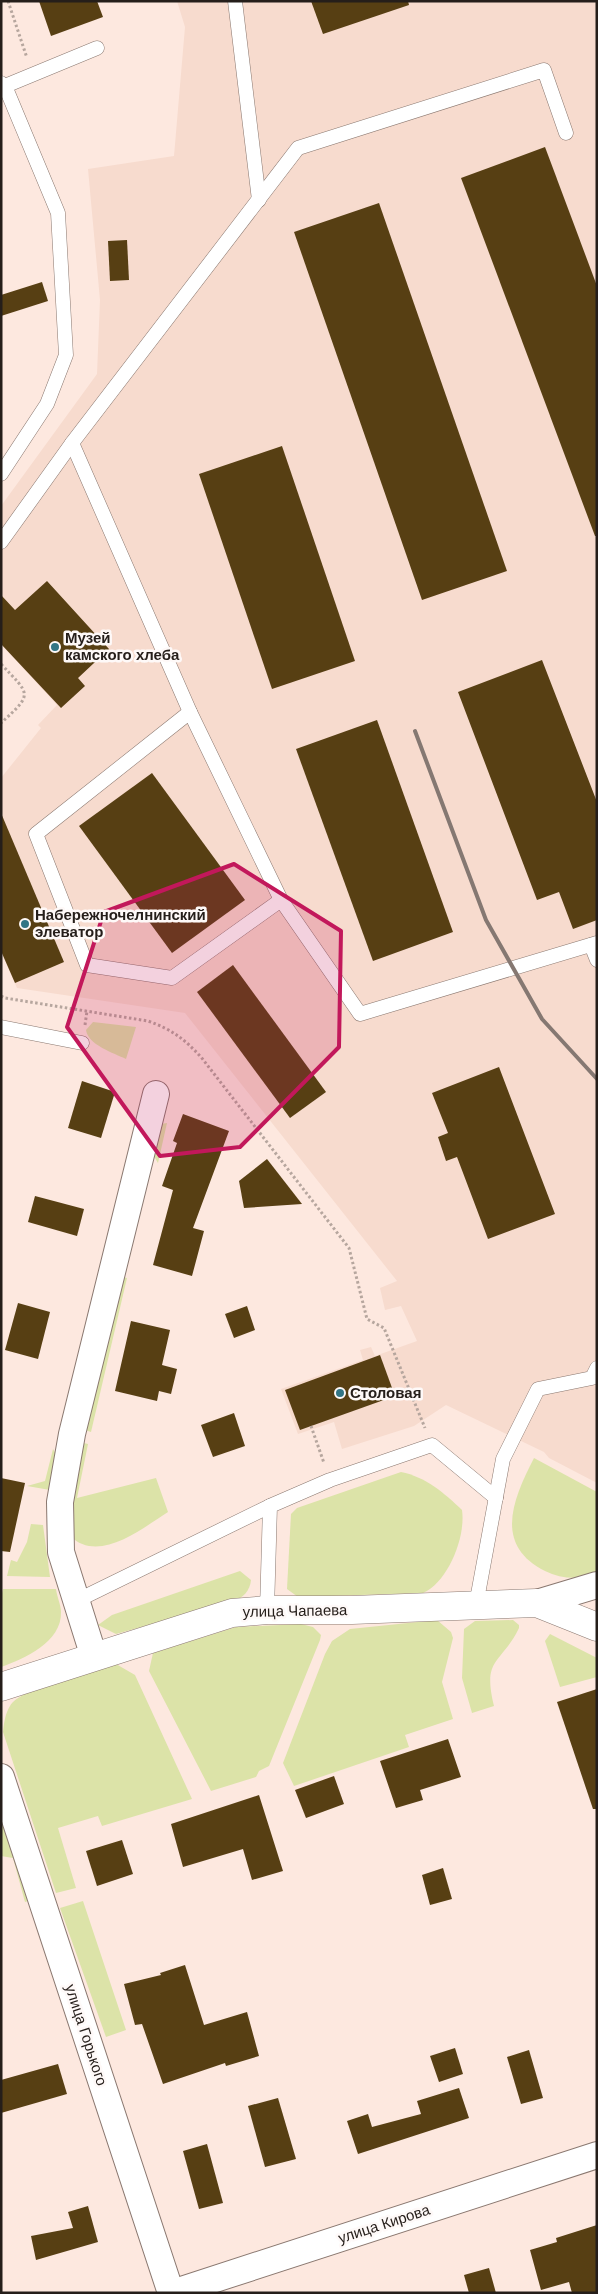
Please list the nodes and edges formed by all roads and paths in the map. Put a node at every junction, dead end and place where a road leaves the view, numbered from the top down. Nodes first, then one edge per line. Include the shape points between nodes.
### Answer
1 (8, 1) edge
2 (234, 1) edge
3 (97, 48) dead end
4 (32, 75) junction
5 (3, 84) edge
6 (566, 133) dead end
7 (259, 200) junction
8 (72, 443) junction
9 (1, 474) edge
10 (1, 542) edge
11 (1, 664) edge
12 (190, 712) junction
13 (1, 723) edge
14 (280, 900) junction
15 (594, 944) edge
16 (597, 960) edge
17 (1, 996) edge
18 (1, 1027) edge
19 (82, 1043) dead end
20 (156, 1094) dead end
21 (597, 1368) edge
22 (311, 1426) dead end
23 (432, 1445) junction
24 (330, 1480) junction
25 (496, 1498) junction
26 (270, 1506) junction
27 (597, 1585) edge
28 (76, 1602) junction
29 (537, 1603) junction
30 (476, 1605) junction
31 (267, 1610) junction
32 (597, 1627) edge
33 (94, 1656) junction
34 (1, 1687) edge
35 (1, 1777) edge
36 (597, 2155) edge
37 (172, 2293) edge

1 - 4 path
2 - 7 lane
3 - 4 lane
4 - 5 lane
5 - 9 lane via 58,213 66,355 47,404
6 - 7 lane via 544,70 298,148
7 - 8 lane
8 - 10 lane
8 - 12 lane
11 - 13 path via 23,687 25,696 22,704
12 - 14 lane
12 - 14 lane via 36,834 88,965 172,978
14 - 15 lane via 360,1014
15 - 16 lane
17 - 23 path via 148,1021 168,1028 185,1040 348,1248 367,1319 384,1328
18 - 19 lane
20 - 28 street via 72,1434 60,1502 61,1552
21 - 25 lane via 592,1378 538,1389 503,1459
22 - 24 path
23 - 24 lane
23 - 25 lane
24 - 26 lane
25 - 30 lane
26 - 28 lane
26 - 31 lane
27 - 29 street, улица Чапаева
28 - 33 street
29 - 30 street, улица Чапаева
29 - 32 street
30 - 31 street, улица Чапаева
31 - 33 street, улица Чапаева via 232,1613
33 - 34 street, улица Чапаева
35 - 37 street, улица Горького
36 - 37 street, улица Кирова

